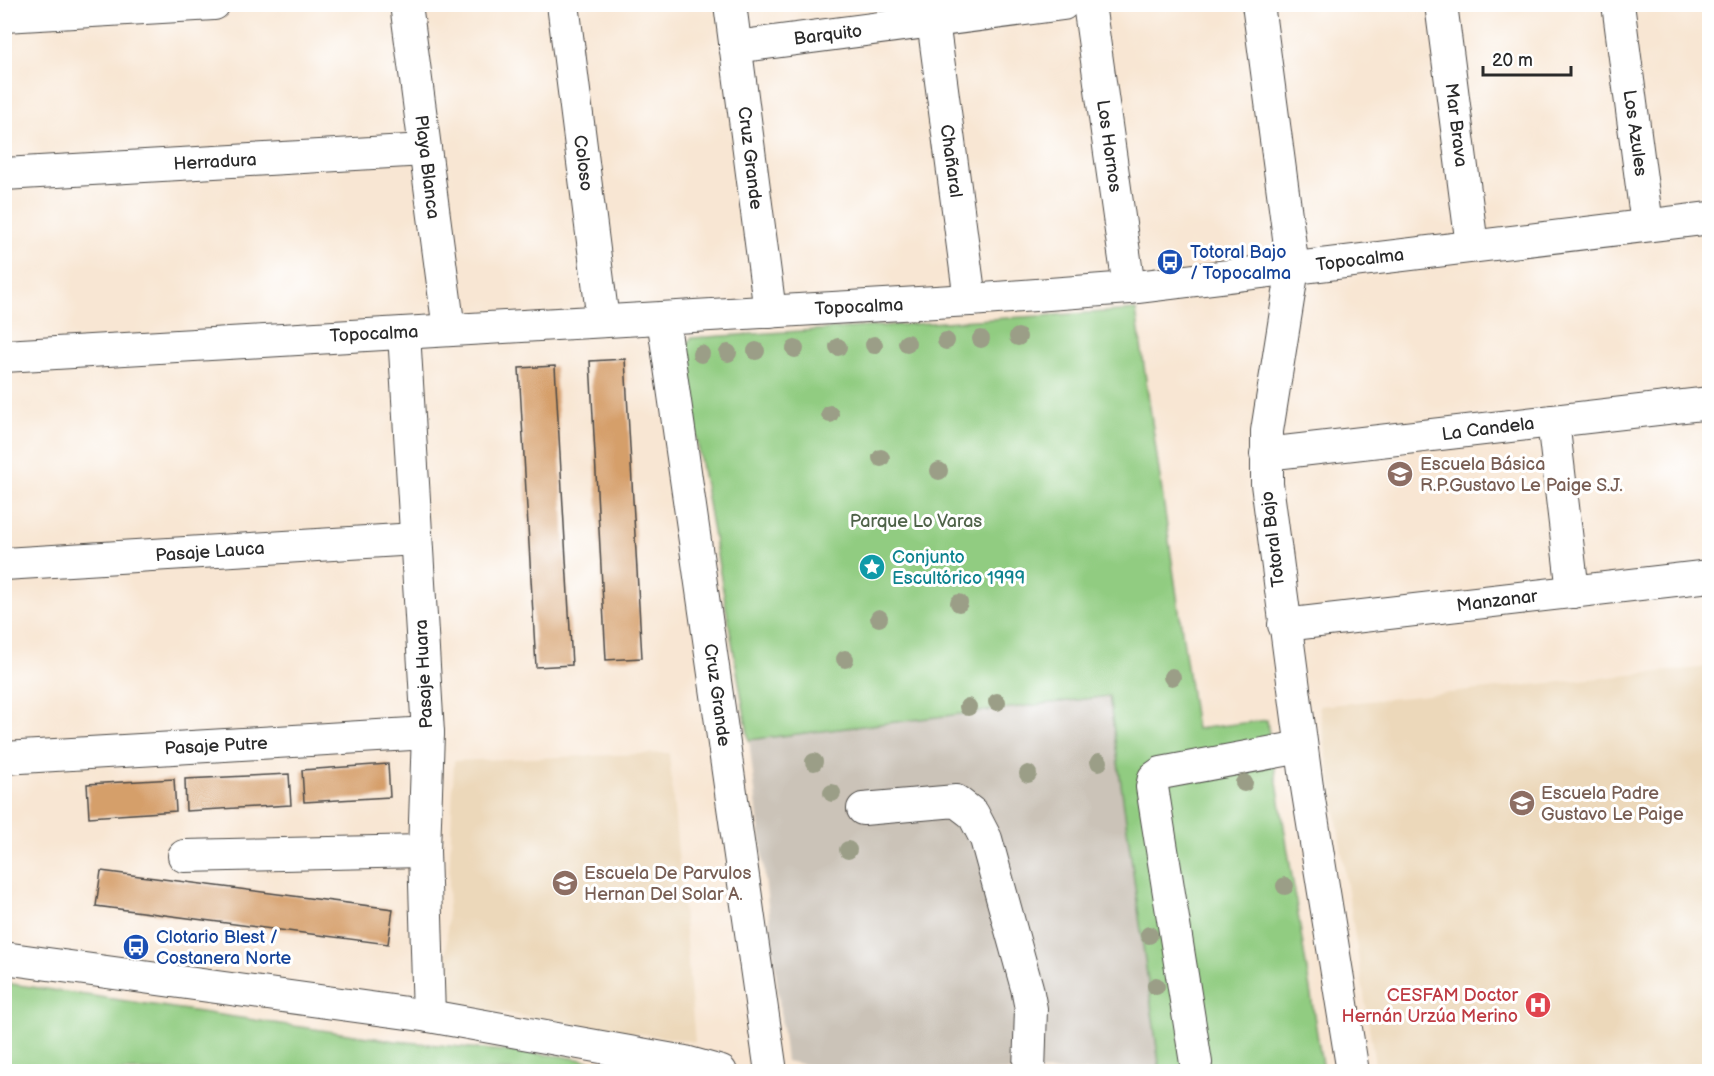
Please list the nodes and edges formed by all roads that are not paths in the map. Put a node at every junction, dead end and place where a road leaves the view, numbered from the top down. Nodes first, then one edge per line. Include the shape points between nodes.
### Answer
1 (214, 4) edge
2 (406, 4) edge
3 (562, 4) edge
4 (730, 4) edge
5 (1063, 4) edge
6 (1089, 4) edge
7 (1258, 4) edge
8 (1441, 4) edge
9 (1618, 4) edge
10 (169, 6) edge
11 (1028, 7) edge
12 (4, 16) edge
13 (933, 21) junction
14 (735, 46) junction
15 (425, 150) junction
16 (4, 174) edge
17 (1710, 218) edge
18 (1647, 225) junction
19 (1472, 246) junction
20 (1293, 268) junction
21 (1129, 288) junction
22 (970, 300) junction
23 (770, 312) junction
24 (663, 318) junction
25 (603, 321) junction
26 (449, 330) junction
27 (404, 333) junction
28 (4, 356) edge
29 (1710, 403) edge
30 (1552, 421) junction
31 (1266, 454) junction
32 (416, 539) junction
33 (4, 564) edge
34 (1710, 576) edge
35 (1573, 592) junction
36 (1284, 626) junction
37 (428, 733) junction
38 (1301, 747) junction
39 (4, 758) edge
40 (863, 809) dead end
41 (424, 851) junction
42 (184, 856) dead end
43 (4, 958) edge
44 (429, 1016) junction
45 (1196, 1063) dead end
46 (722, 1071) edge
47 (771, 1071) edge
48 (1029, 1071) edge
49 (1353, 1071) edge

1 - 10 street
2 - 15 street, Playa Blanca
3 - 25 street, Coloso
4 - 14 street, Cruz Grande
5 - 11 street, Barquito
6 - 21 street, Los Hornos
7 - 20 street, Totoral Bajo
8 - 19 street, Mar Brava
9 - 18 street, Los Azules
10 - 12 street
11 - 13 street, Barquito
13 - 14 street, Barquito
13 - 22 street, Chañaral
14 - 23 street, Cruz Grande
15 - 16 street, Herradura
15 - 26 street, Playa Blanca
17 - 18 street, Topocalma
18 - 19 street, Topocalma
19 - 20 street, Topocalma
20 - 21 street, Topocalma
20 - 31 street, Totoral Bajo
21 - 22 street, Topocalma
22 - 23 street, Topocalma
23 - 24 street, Topocalma
24 - 25 street, Topocalma
24 - 47 street, Cruz Grande
25 - 26 street, Topocalma
26 - 27 street, Topocalma
27 - 28 street, Topocalma
27 - 32 street, Pasaje Huara
29 - 30 street, La Candela
30 - 31 street, La Candela
30 - 35 street
31 - 36 street, Totoral Bajo
32 - 33 street, Pasaje Lauca
32 - 37 street, Pasaje Huara
34 - 35 street, Manzanar
35 - 36 street, Manzanar
36 - 38 street, Totoral Bajo
37 - 39 street, Pasaje Putre
37 - 41 street, Pasaje Huara
38 - 45 street via 1161,773 1154,778 1152,787
38 - 49 street, Totoral Bajo
40 - 48 street via 956,801 972,814 986,839 1031,1009
41 - 42 street
41 - 44 street, Pasaje Huara
43 - 44 street
44 - 46 street

